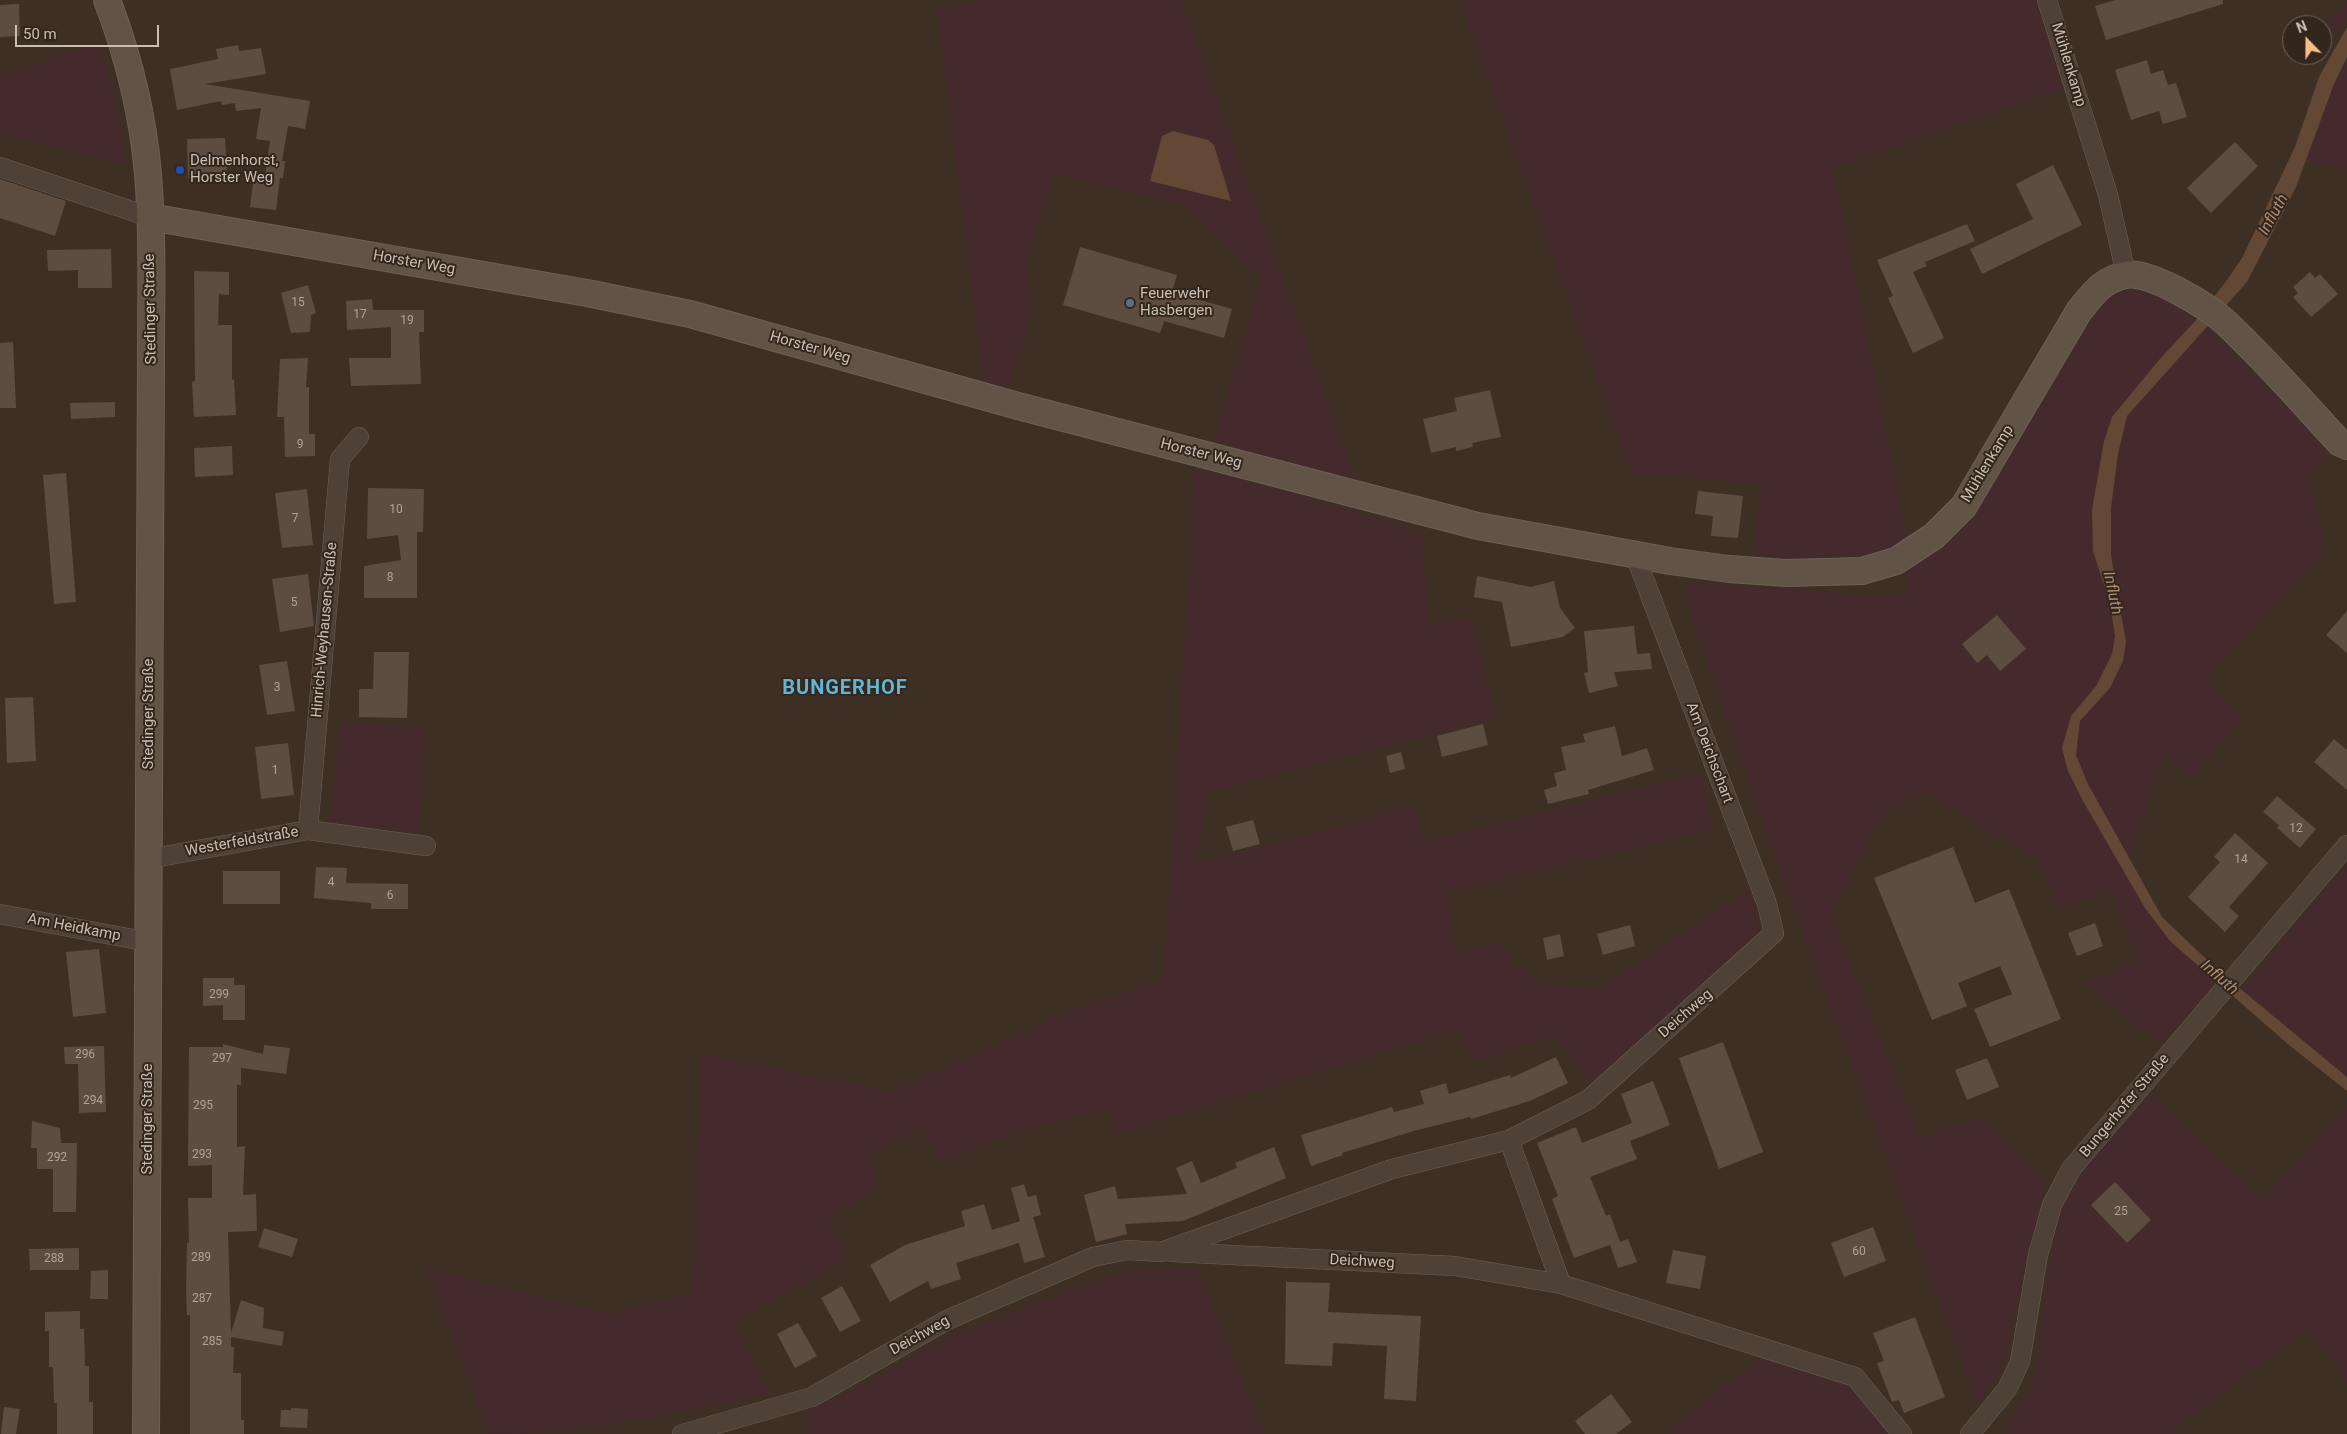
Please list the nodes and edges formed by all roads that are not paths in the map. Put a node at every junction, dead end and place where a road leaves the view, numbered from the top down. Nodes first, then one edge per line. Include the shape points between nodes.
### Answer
1 (107, 0) edge
2 (2047, 0) edge
3 (0, 167) edge
4 (150, 217) junction
5 (2126, 274) junction
6 (359, 437) dead end
7 (2347, 446) edge
8 (1625, 553) junction
9 (308, 830) junction
10 (2347, 845) edge
11 (426, 846) dead end
12 (148, 859) junction
13 (0, 914) edge
14 (149, 942) junction
15 (1760, 948) joint
16 (1508, 1140) junction
17 (1161, 1252) junction
18 (1561, 1284) junction
19 (146, 1434) edge
20 (682, 1434) edge
21 (1902, 1434) edge
22 (1970, 1434) edge

1 - 4 street, Stedinger Straße via 118,29 142,126
2 - 5 street, Mühlenkamp via 2108,195
3 - 4 street, Horster Weg
4 - 8 street, Horster Weg via 690,314 1018,406 1478,526
4 - 12 street, Stedinger Straße
5 - 7 street via 2141,274 2169,286 2223,320 2340,443
5 - 8 street, Mühlenkamp via 2101,284 2079,311 1964,506 1934,536 1896,561 1862,571 1786,573 1729,569
6 - 9 street, Hinrich-Weyhausen-Straße via 340,459
8 - 15 street, Am Deichschart via 1767,904 1774,933
9 - 11 street, Westerfeldstraße
9 - 12 street, Westerfeldstraße
10 - 22 street, Bungerhofer Straße via 2071,1169 2052,1205 2038,1255 2020,1362 2009,1386
12 - 14 street, Stedinger Straße
13 - 14 street, Am Heidkamp
14 - 19 street, Stedinger Straße
15 - 16 street, Deichweg via 1588,1100
16 - 17 street, Deichweg via 1392,1169
16 - 18 street
17 - 18 street, Deichweg via 1455,1266
17 - 20 street, Deichweg via 1127,1250 1093,1257 946,1320 812,1397
18 - 21 street, Deichweg via 1854,1377

